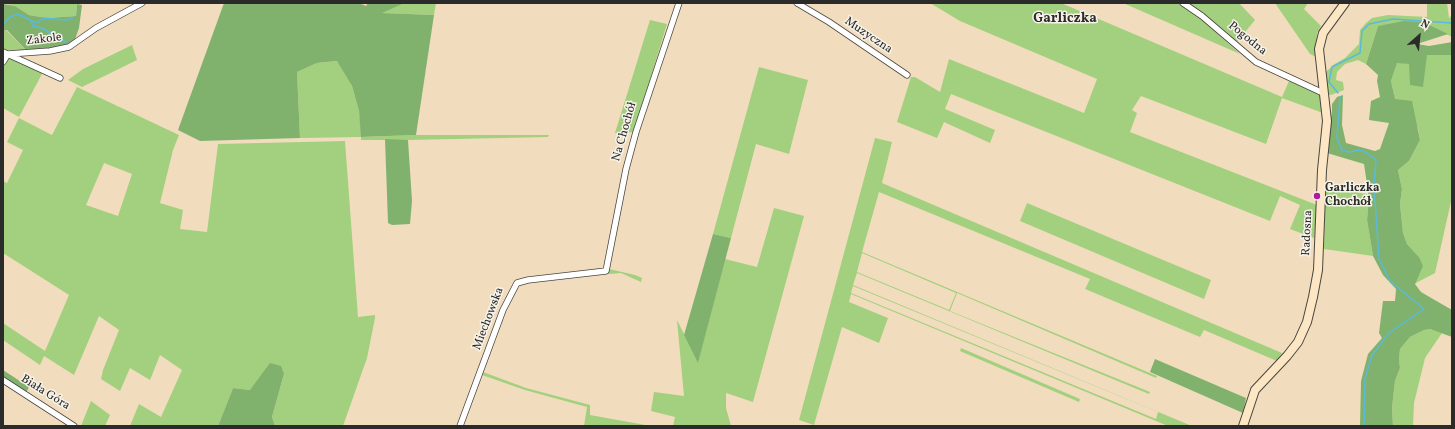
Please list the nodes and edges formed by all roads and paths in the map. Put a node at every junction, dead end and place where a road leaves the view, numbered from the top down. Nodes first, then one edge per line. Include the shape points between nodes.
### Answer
1 (142, 3) edge
2 (679, 3) edge
3 (796, 3) edge
4 (1183, 3) edge
5 (1345, 3) edge
6 (5, 53) edge
7 (3, 62) edge
8 (907, 75) dead end
9 (60, 78) dead end
10 (1323, 94) junction
11 (606, 271) joint
12 (3, 380) edge
13 (74, 426) edge
14 (460, 426) edge
15 (1244, 426) edge

1 - 6 street, Zakole via 96,28 69,48
2 - 11 street, Na Chochół via 636,132
3 - 8 street, Muzyczna via 823,18
4 - 10 street, Pogodna via 1256,62
5 - 10 street, Radosna via 1328,26 1321,41 1319,60
6 - 7 street
6 - 9 street
10 - 15 street, Radosna via 1327,121 1322,170 1318,270 1313,297 1307,322 1298,342 1255,390
11 - 14 street, Miechowska via 517,283 503,310
12 - 13 street, Biała Góra

